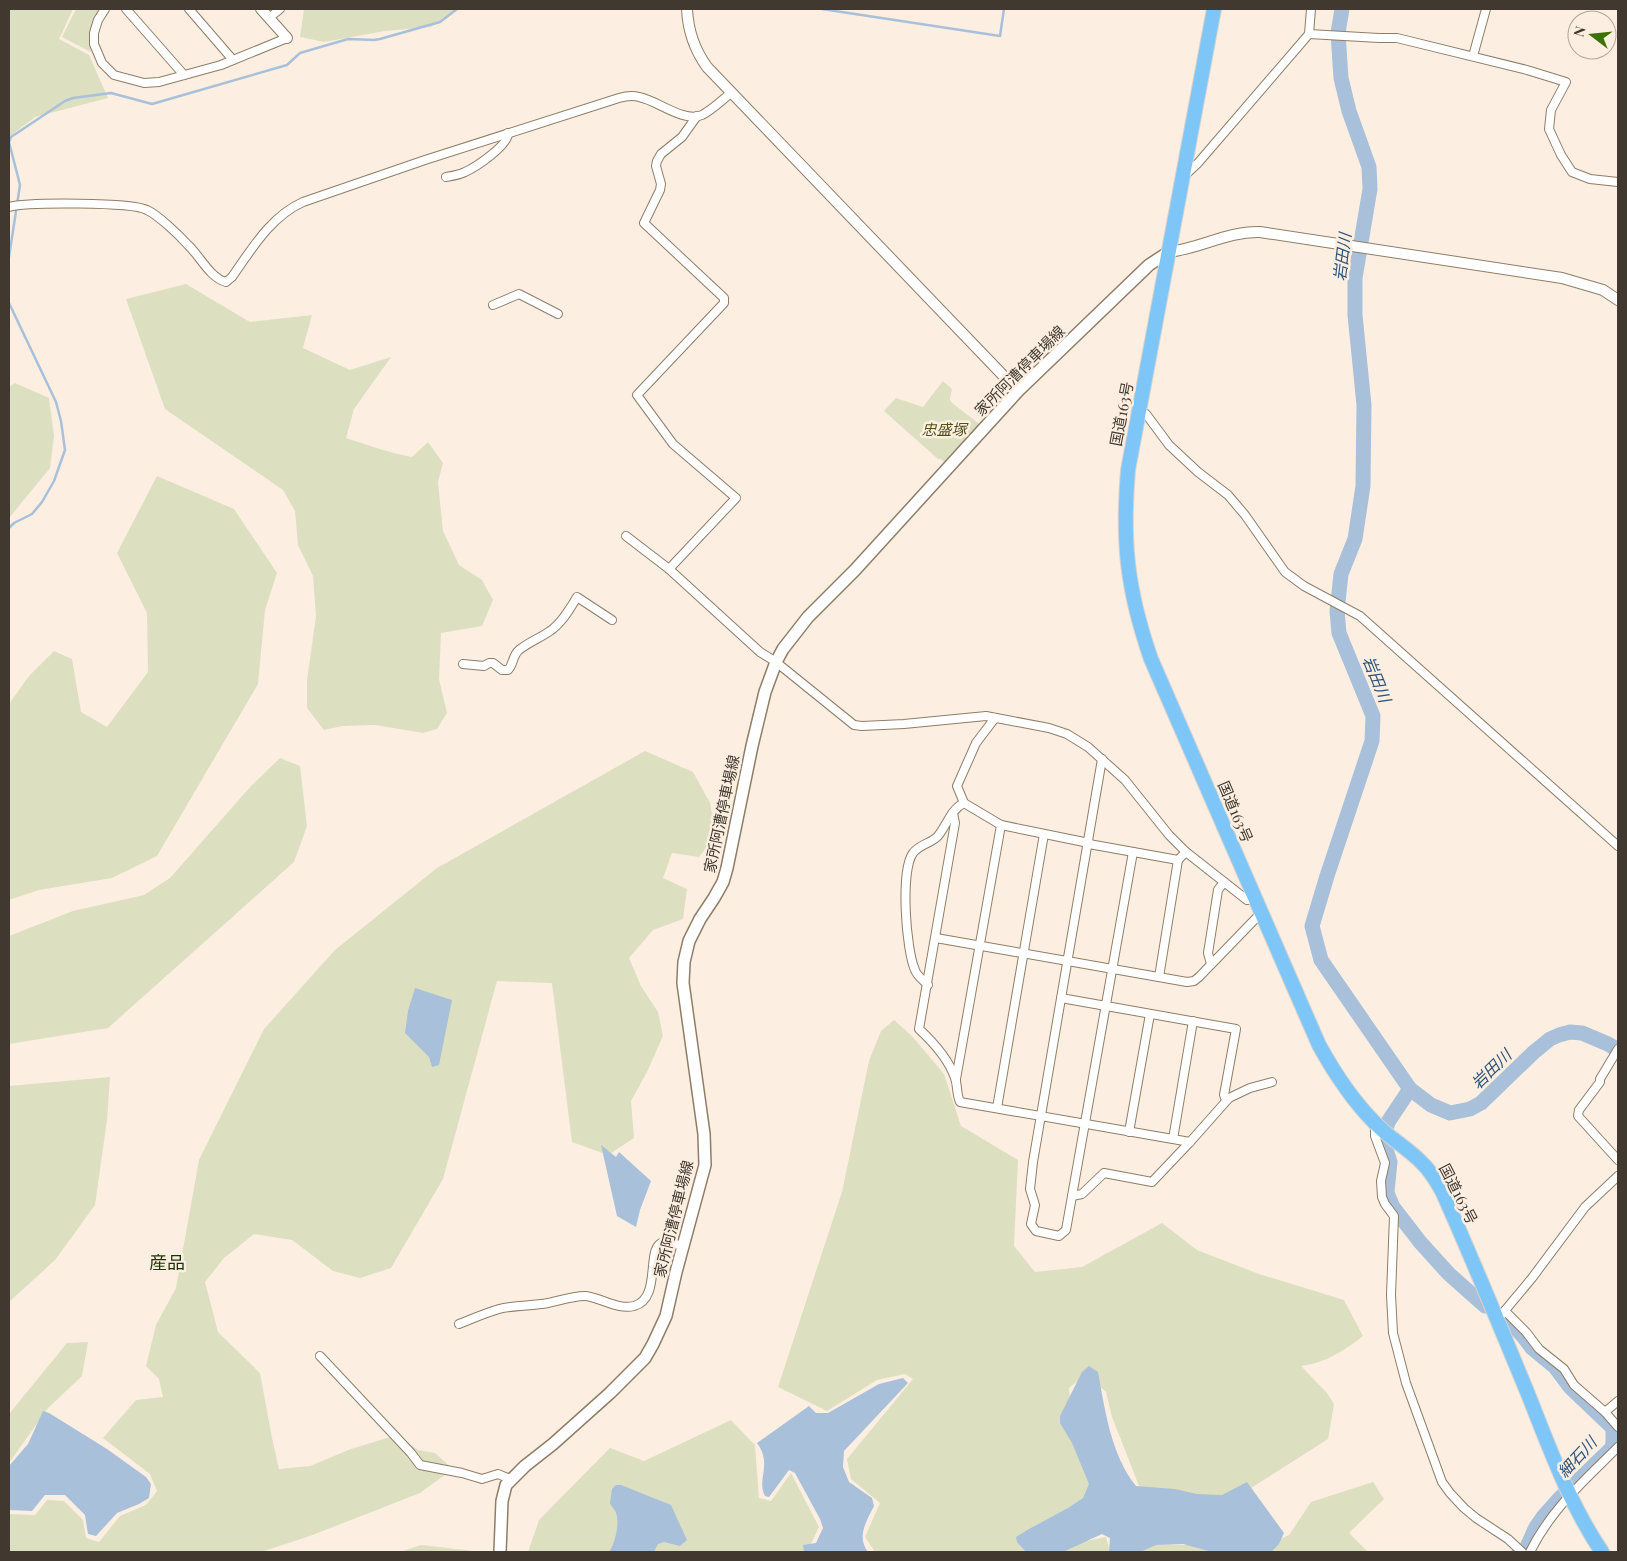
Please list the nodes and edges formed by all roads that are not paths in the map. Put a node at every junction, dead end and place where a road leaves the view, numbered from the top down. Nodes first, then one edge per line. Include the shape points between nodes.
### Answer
1 (105, 9) edge
2 (126, 9) edge
3 (189, 9) edge
4 (261, 9) edge
5 (280, 9) edge
6 (687, 9) edge
7 (1214, 9) edge
8 (1311, 9) edge
9 (1486, 9) edge
10 (269, 18) junction
11 (1309, 34) junction
12 (287, 38) joint
13 (1473, 56) junction
14 (233, 60) junction
15 (184, 75) junction
16 (731, 93) junction
17 (697, 116) junction
18 (508, 133) junction
19 (446, 177) dead end
20 (1182, 178) junction
21 (1618, 182) edge
22 (9, 207) edge
23 (1169, 252) junction
24 (1618, 300) edge
25 (493, 305) dead end
26 (558, 314) dead end
27 (1018, 391) junction
28 (1140, 411) junction
29 (626, 536) dead end
30 (669, 570) junction
31 (612, 620) dead end
32 (776, 662) junction
33 (463, 664) dead end
34 (995, 718) junction
35 (1102, 759) junction
36 (964, 803) junction
37 (952, 813) junction
38 (1001, 825) junction
39 (1044, 834) junction
40 (1089, 844) junction
41 (1618, 846) edge
42 (1133, 852) junction
43 (1186, 852) junction
44 (1178, 860) junction
45 (1224, 882) junction
46 (1255, 899) junction
47 (1261, 913) junction
48 (936, 938) junction
49 (980, 946) junction
50 (1024, 953) junction
51 (1068, 961) junction
52 (1211, 964) junction
53 (1113, 969) junction
54 (1159, 977) junction
55 (928, 985) junction
56 (1061, 998) junction
57 (1106, 1006) junction
58 (1150, 1014) junction
59 (1193, 1020) junction
60 (1618, 1049) edge
61 (956, 1079) junction
62 (1272, 1082) dead end
63 (1226, 1100) junction
64 (997, 1108) junction
65 (1041, 1116) junction
66 (1085, 1124) junction
67 (1377, 1125) junction
68 (1129, 1132) junction
69 (1173, 1139) junction
70 (1190, 1142) junction
71 (1618, 1160) edge
72 (1618, 1176) edge
73 (1072, 1196) junction
74 (683, 1246) junction
75 (1501, 1315) junction
76 (459, 1324) dead end
77 (320, 1356) dead end
78 (1618, 1401) edge
79 (1605, 1412) junction
80 (1618, 1427) edge
81 (1618, 1447) edge
82 (510, 1479) junction
83 (1566, 1490) junction
84 (1519, 1550) edge
85 (500, 1552) edge
86 (1530, 1552) edge
87 (1602, 1552) edge

1 - 15 street via 98,20 94,44 110,72 151,83
2 - 15 street
3 - 14 street
4 - 10 street
5 - 10 street
6 - 16 street via 696,49 706,67
7 - 20 highway, 国道163号
8 - 11 street
9 - 13 street
10 - 12 street
11 - 13 street via 1397,38
11 - 20 street
12 - 14 street
13 - 21 street via 1566,82 1551,110 1549,128 1561,155 1572,172 1590,179
14 - 15 street
16 - 17 street
16 - 27 street
17 - 18 street via 677,114 655,102 633,96
17 - 30 street via 682,137 657,161 660,190 644,223 724,298 724,303 637,395 674,444 736,498
18 - 19 street via 507,140 483,161 467,171
18 - 22 street via 290,207 261,237 226,282 213,275 188,244 145,208 86,204
20 - 23 highway, 国道163号
23 - 24 street via 1186,250 1236,233 1260,232 1562,278 1603,290
23 - 27 main road, 家所阿漕停車場線 via 1149,265
23 - 28 highway, 国道163号
25 - 26 street via 519,294
27 - 32 main road, 家所阿漕停車場線 via 808,617
28 - 41 street via 1198,472 1228,495 1286,572 1304,586 1366,621
28 - 46 highway, 国道163号 via 1128,470 1125,520 1133,603 1151,659
29 - 30 street
30 - 32 street via 760,652
31 - 33 street via 577,597 553,628 514,655 508,670 502,670 493,663 484,666
32 - 34 street via 854,725
32 - 74 main road, 家所阿漕停車場線 via 752,746 728,868 694,930 684,962 683,983 702,1116 705,1165
34 - 35 street via 1067,734
34 - 36 street via 976,743 957,786
35 - 40 street
35 - 43 street
36 - 37 street
36 - 38 street
37 - 48 street via 956,823
37 - 55 street via 937,838 922,844 913,853 906,879 906,918 912,961 918,975
38 - 39 street
38 - 49 street
39 - 40 street
39 - 50 street
40 - 42 street
40 - 51 street
42 - 44 street
42 - 53 street
43 - 44 street
43 - 45 street
44 - 54 street
45 - 46 street via 1247,900
45 - 52 street via 1218,890 1208,953
46 - 47 highway, 国道163号
47 - 52 street
47 - 67 highway, 国道163号 via 1319,1045 1336,1075
48 - 49 street
48 - 55 street
49 - 50 street
49 - 61 street
50 - 51 street
50 - 64 street
51 - 53 street
51 - 56 street
52 - 54 street via 1194,981
53 - 54 street
53 - 57 street
55 - 61 street via 920,1029 939,1050
56 - 57 street
56 - 65 street
57 - 58 street
57 - 66 street
58 - 59 street
58 - 68 street
59 - 63 street via 1236,1028 1224,1095
59 - 69 street
60 - 71 street via 1578,1116
61 - 64 street via 956,1095 960,1102
62 - 63 street
63 - 70 street
64 - 65 street
65 - 66 street
65 - 73 street via 1030,1189 1034,1205 1032,1224 1036,1231 1058,1236 1066,1230
66 - 68 street
66 - 73 street
67 - 75 highway, 国道163号 via 1433,1175
67 - 84 street via 1375,1136 1385,1163 1382,1196 1394,1216 1392,1323 1406,1383 1445,1488 1476,1518
68 - 69 street
69 - 70 street
70 - 73 street via 1152,1182 1104,1174 1082,1194
72 - 75 street via 1585,1207
74 - 76 street via 668,1242 657,1246 648,1293 645,1300 634,1306 626,1308 584,1296 500,1309
74 - 82 main road, 家所阿漕停車場線 via 666,1316 644,1358 578,1422
75 - 79 street via 1526,1332 1539,1349 1564,1370 1574,1385
75 - 83 highway, 国道163号
77 - 82 street via 420,1465 482,1478 498,1474
78 - 79 street
79 - 80 street
81 - 83 street
82 - 85 main road via 504,1493
83 - 86 street
83 - 87 highway, 国道163号 via 1585,1528

